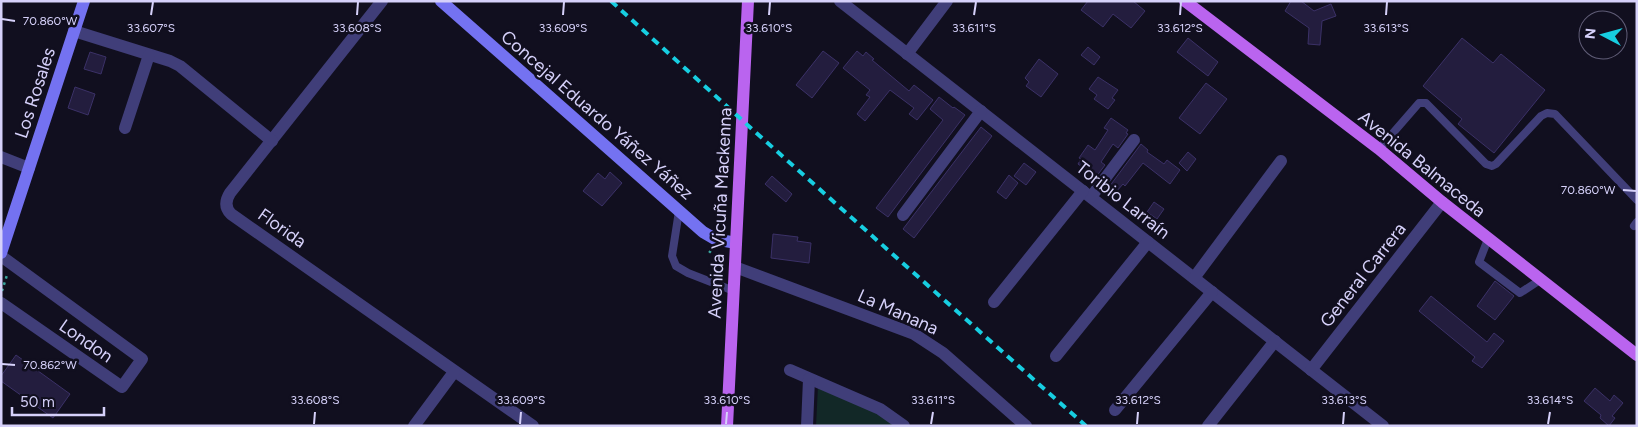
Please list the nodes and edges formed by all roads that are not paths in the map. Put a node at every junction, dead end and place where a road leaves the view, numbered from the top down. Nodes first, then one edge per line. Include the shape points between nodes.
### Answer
1 (84, 1) edge
2 (382, 1) edge
3 (441, 1) edge
4 (748, 1) edge
5 (840, 1) edge
6 (947, 1) edge
7 (1185, 1) edge
8 (74, 31) junction
9 (908, 54) junction
10 (149, 55) junction
11 (981, 111) junction
12 (125, 128) dead end
13 (1134, 140) dead end
14 (272, 141) junction
15 (1379, 149) junction
16 (1, 156) edge
17 (1281, 162) dead end
18 (29, 168) junction
19 (1087, 194) junction
20 (1637, 200) edge
21 (1442, 202) junction
22 (679, 211) junction
23 (903, 215) dead end
24 (1488, 239) junction
25 (1148, 242) junction
26 (736, 243) junction
27 (1, 255) edge
28 (735, 267) junction
29 (1194, 278) junction
30 (1540, 280) junction
31 (734, 291) junction
32 (1212, 292) junction
33 (994, 302) dead end
34 (1, 303) edge
35 (1275, 341) junction
36 (1635, 350) edge
37 (1056, 356) dead end
38 (790, 370) dead end
39 (1312, 370) junction
40 (454, 372) junction
41 (809, 378) junction
42 (1116, 410) dead end
43 (414, 426) edge
44 (533, 426) edge
45 (727, 426) edge
46 (807, 426) edge
47 (904, 426) edge
48 (1026, 426) edge
49 (1208, 426) edge
50 (1383, 426) edge

1 - 8 street, Los Rosales
2 - 14 street, Florida
3 - 22 street, Concejal Eduardo Yáñez Yáñez
4 - 26 main road, Avenida Vicuña Mackenna
5 - 9 street, Toribio Larraín
6 - 9 street
7 - 15 main road, Avenida Balmaceda
8 - 10 street
8 - 18 street, Los Rosales
9 - 11 street, Toribio Larraín
10 - 12 street
10 - 14 street via 187,71
11 - 19 street, Toribio Larraín
11 - 23 street
13 - 19 street
14 - 40 street, Florida via 228,197 229,211
15 - 20 lane via 1419,103 1426,103 1486,164 1492,166 1541,116 1555,114
15 - 21 main road, Avenida Balmaceda
16 - 18 street
17 - 29 street
18 - 27 street, Los Rosales
19 - 25 street, Toribio Larraín
19 - 33 street
21 - 24 main road, Avenida Balmaceda
21 - 39 street, General Carrera
22 - 26 street, Concejal Eduardo Yáñez Yáñez via 708,236
22 - 31 lane via 672,256 676,266
24 - 30 main road, Avenida Balmaceda
24 - 30 lane via 1479,262 1520,294
25 - 29 street, Toribio Larraín
25 - 37 street
26 - 28 main road, Avenida Vicuña Mackenna
27 - 34 street, London via 142,359 122,388
28 - 31 main road, Avenida Vicuña Mackenna
28 - 48 street, La Manana via 926,340
29 - 32 street, Toribio Larraín
30 - 36 main road, Avenida Balmaceda
31 - 45 main road, Avenida Vicuña Mackenna
32 - 35 street, Toribio Larraín
32 - 42 street
35 - 39 street, Toribio Larraín
35 - 49 street
38 - 41 street
39 - 50 street, Toribio Larraín
40 - 43 street
40 - 44 street, Florida
41 - 46 street
41 - 47 street via 880,408

